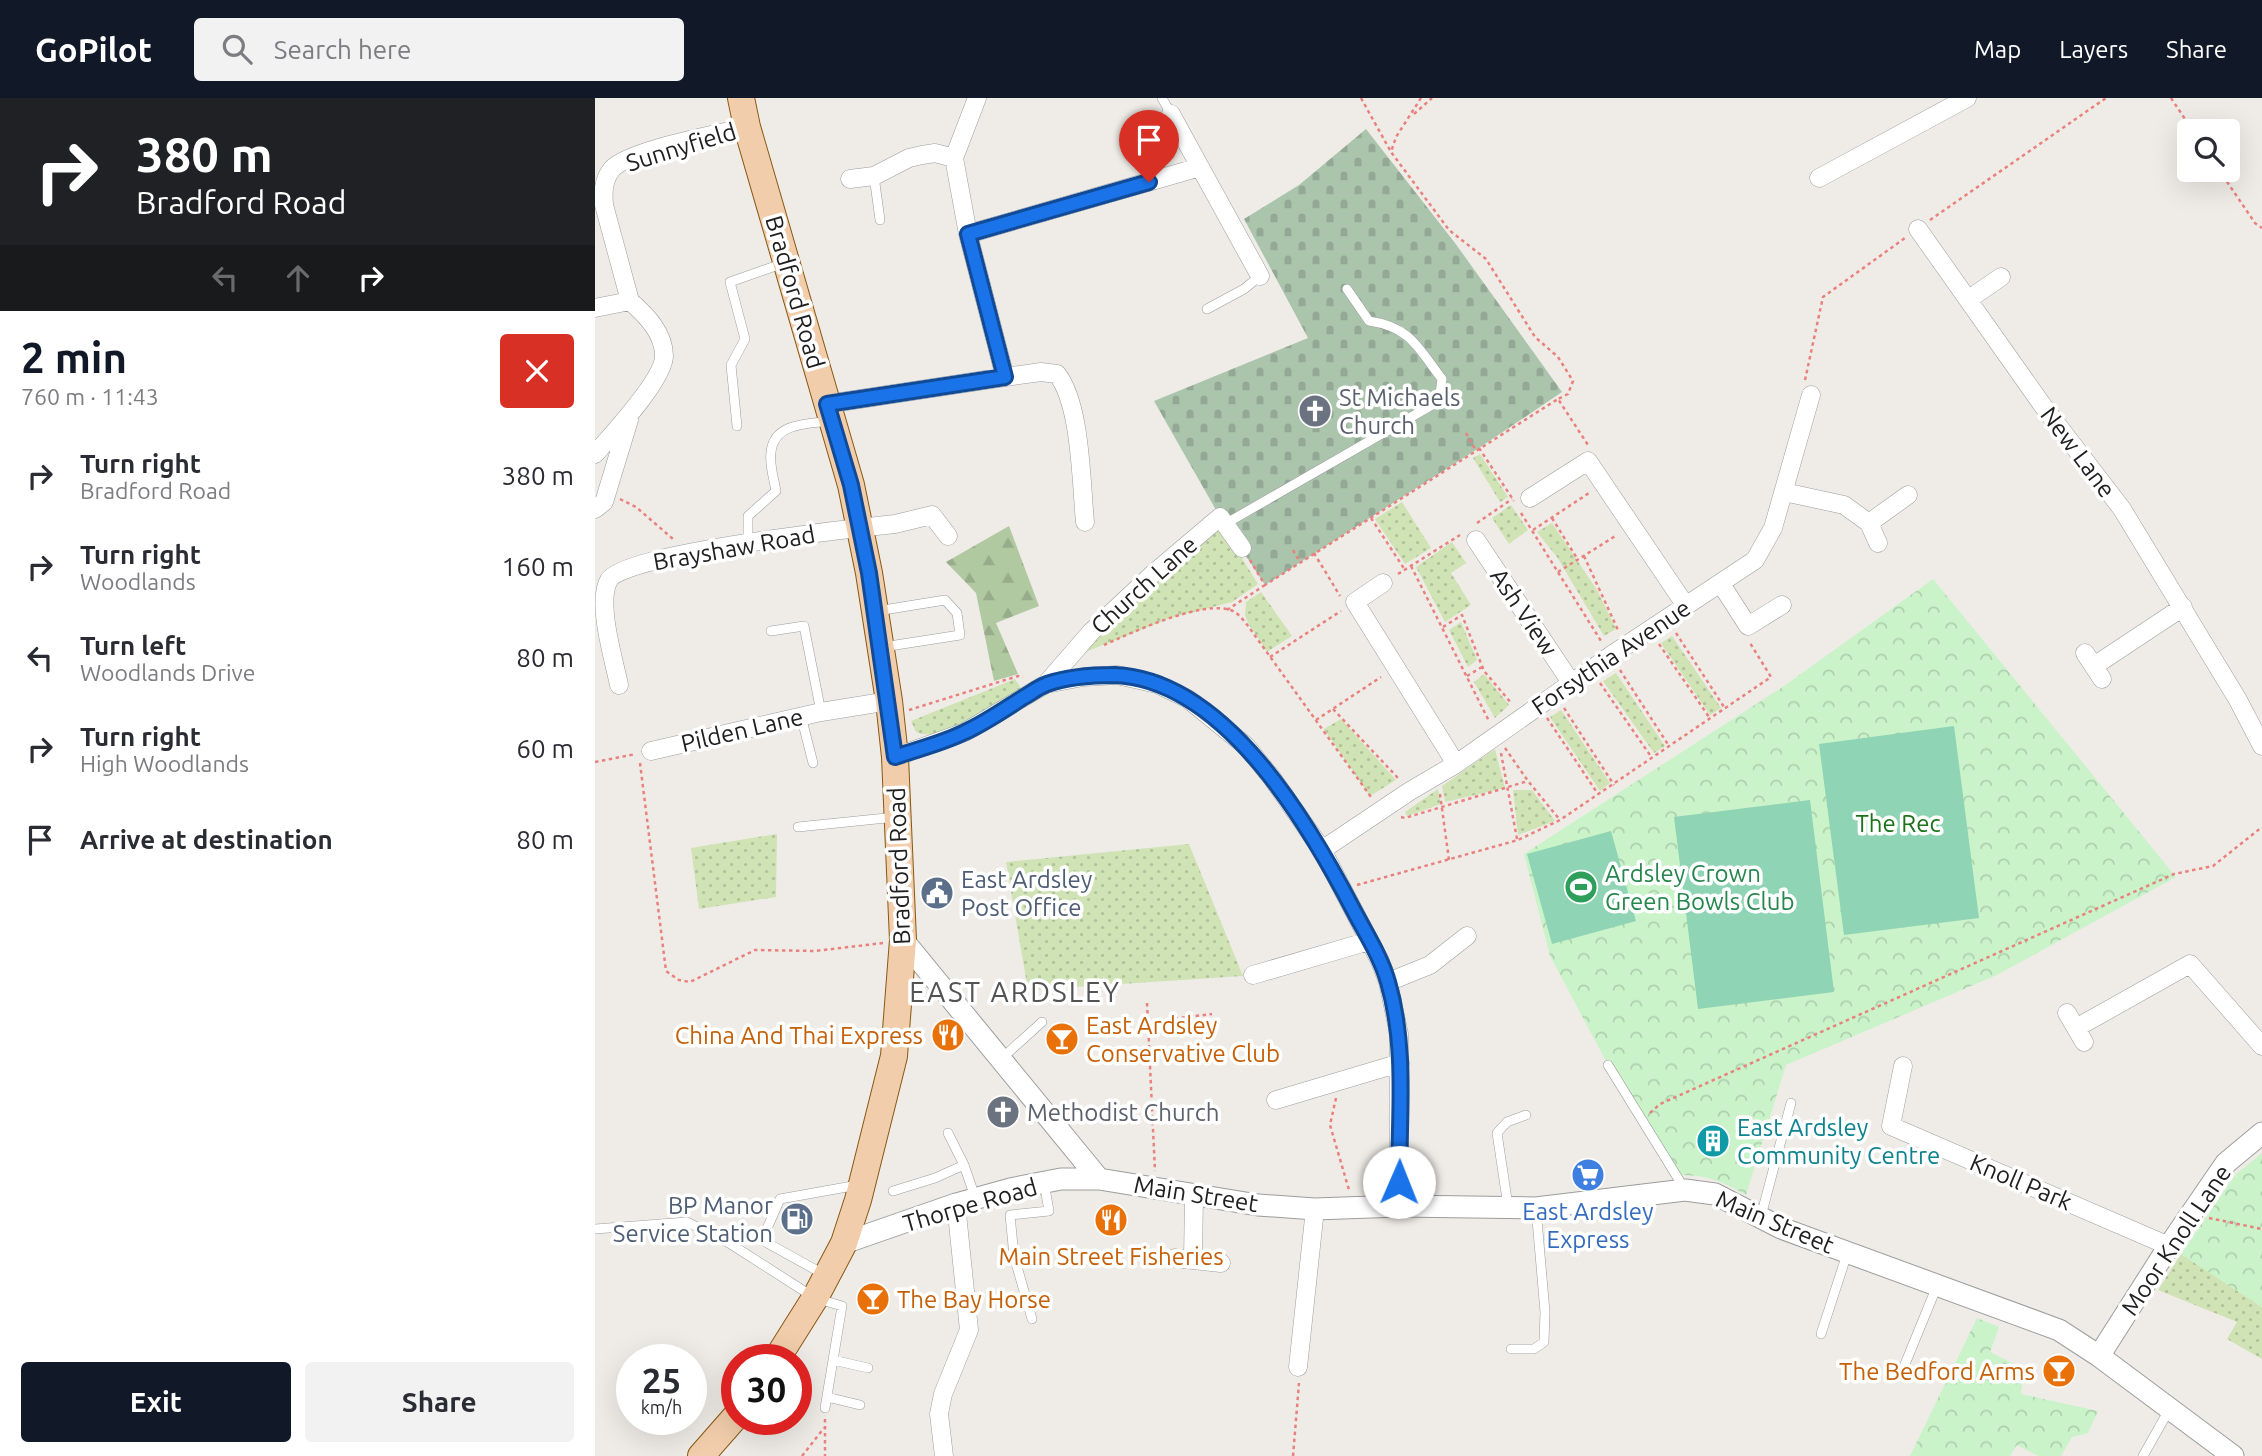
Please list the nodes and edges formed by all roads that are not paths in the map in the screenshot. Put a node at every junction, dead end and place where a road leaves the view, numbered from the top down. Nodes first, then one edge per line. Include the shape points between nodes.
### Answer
1 (741, 98) edge
2 (977, 98) edge
3 (1967, 98) edge
4 (1167, 106) edge
5 (747, 127) junction
6 (954, 158) junction
7 (1200, 167) junction
8 (874, 176) junction
9 (1819, 178) dead end
10 (850, 179) dead end
11 (600, 208) edge
12 (880, 220) dead end
13 (1917, 229) road end
14 (968, 234) junction
15 (786, 262) junction
16 (1260, 276) joint
17 (2001, 277) dead end
18 (1347, 289) dead end
19 (1969, 299) junction
20 (630, 301) junction
21 (595, 308) edge
22 (1207, 309) dead end
23 (1005, 377) junction
24 (1811, 395) road end
25 (829, 412) junction
26 (631, 413) junction
27 (737, 426) dead end
28 (595, 454) edge
29 (1784, 492) junction
30 (1908, 495) dead end
31 (1521, 498) road end
32 (595, 509) edge
33 (1085, 522) dead end
34 (1869, 523) junction
35 (1225, 524) junction
36 (860, 527) junction
37 (948, 536) dead end
38 (1476, 540) dead end
39 (1878, 542) dead end
40 (748, 544) junction
41 (1242, 548) road end
42 (1383, 583) road end
43 (1721, 584) junction
44 (1782, 605) dead end
45 (1686, 606) junction
46 (2183, 607) junction
47 (875, 611) junction
48 (771, 631) dead end
49 (881, 647) junction
50 (614, 659) junction
51 (595, 662) edge
52 (2094, 666) dead end
53 (1045, 684) junction
54 (1572, 684) junction
55 (619, 685) dead end
56 (889, 709) junction
57 (821, 712) junction
58 (801, 716) junction
59 (2262, 746) edge
60 (645, 752) road end
61 (895, 757) junction
62 (813, 763) dead end
63 (1456, 764) junction
64 (898, 817) junction
65 (798, 827) dead end
66 (1321, 850) junction
67 (1467, 936) dead end
68 (904, 940) junction
69 (1369, 941) junction
70 (1253, 975) dead end
71 (1388, 982) junction
72 (1042, 1022) dead end
73 (2076, 1028) dead end
74 (2262, 1046) edge
75 (1001, 1059) junction
76 (1400, 1063) junction
77 (1608, 1065) dead end
78 (1903, 1066) dead end
79 (1276, 1100) dead end
80 (1791, 1103) dead end
81 (1526, 1115) dead end
82 (948, 1133) dead end
83 (2262, 1133) edge
84 (964, 1165) junction
85 (1099, 1179) junction
86 (1044, 1182) junction
87 (862, 1184) junction
88 (1685, 1190) junction
89 (893, 1191) dead end
90 (1195, 1196) junction
91 (966, 1201) junction
92 (1399, 1206) junction
93 (1508, 1208) junction
94 (1536, 1208) junction
95 (1315, 1209) junction
96 (1761, 1217) junction
97 (595, 1229) edge
98 (844, 1243) junction
99 (2169, 1246) junction
100 (1847, 1252) junction
101 (1221, 1263) dead end
102 (1938, 1284) junction
103 (821, 1287) junction
104 (1032, 1319) dead end
105 (1821, 1334) dead end
106 (786, 1344) edge
107 (1511, 1349) dead end
108 (2099, 1356) junction
109 (833, 1360) junction
110 (1298, 1367) road end
111 (868, 1368) dead end
112 (1903, 1369) dead end
113 (827, 1397) junction
114 (860, 1405) dead end
115 (825, 1409) road end
116 (2170, 1409) junction
117 (721, 1433) edge
118 (701, 1456) edge
119 (944, 1456) edge
120 (2143, 1456) edge
121 (2233, 1456) edge

1 - 5 main road, Bradford Road
2 - 6 street
3 - 9 street
4 - 7 street
5 - 11 street, Sunnyfield via 622,161 607,177
5 - 15 main road, Bradford Road
6 - 8 street via 922,155
6 - 14 street
7 - 14 street
7 - 16 street
8 - 10 street
8 - 12 lane
11 - 20 street, Sunnyfield
13 - 19 street, New Lane
14 - 23 street
15 - 25 main road, Bradford Road
15 - 27 lane via 730,282 745,338 731,365
16 - 22 lane
17 - 19 street
18 - 35 lane via 1369,321 1405,332 1442,379 1439,401
19 - 46 street, New Lane via 2122,509
20 - 21 street
20 - 26 street via 658,333 664,360
23 - 25 street
23 - 33 street via 1057,374 1065,385 1074,414
24 - 29 street, Forsythia Avenue
25 - 36 main road, Bradford Road
25 - 40 lane via 777,435 771,451 776,491 748,516
26 - 28 street
26 - 32 street via 604,502
29 - 34 street via 1844,505
29 - 43 street, Forsythia Avenue via 1765,546 1755,560
30 - 34 street
31 - 45 street via 1588,461
34 - 39 street
35 - 41 street, Church Lane
35 - 53 street, Church Lane via 1220,517 1154,572
36 - 37 street via 932,515
36 - 40 street, Brayshaw Road
36 - 47 main road, Bradford Road
38 - 54 street, Ash View
40 - 50 street, Brayshaw Road via 663,557 610,578 604,604
42 - 63 street via 1351,605
43 - 44 street via 1748,626
43 - 45 street, Forsythia Avenue
45 - 54 street, Forsythia Avenue
46 - 52 street
46 - 59 street, New Lane
47 - 49 main road, Bradford Road
47 - 49 lane via 945,600 957,612 960,635
48 - 57 lane via 804,626
49 - 56 main road, Bradford Road
50 - 51 street
50 - 55 street, Brayshaw Road
53 - 61 street via 965,732
53 - 66 street via 1117,675 1157,684 1188,699 1246,746
54 - 63 street, Forsythia Avenue
56 - 57 street, Pilden Lane
56 - 61 main road, Bradford Road
57 - 58 street, Pilden Lane
58 - 60 street, Pilden Lane
58 - 62 lane
61 - 64 main road, Bradford Road
63 - 66 street, Forsythia Avenue
64 - 65 lane
64 - 68 main road, Bradford Road
66 - 69 street
67 - 71 street via 1430,965
68 - 75 street
68 - 87 main road, Bradford Road via 894,1056
69 - 70 street via 1269,963
69 - 71 street
71 - 76 street
72 - 75 lane
73 - 74 street via 2190,964
75 - 85 street
76 - 79 street
76 - 92 street
77 - 88 lane
78 - 99 street, Knoll Park via 1891,1126
80 - 96 lane
81 - 93 lane via 1507,1122 1497,1133
82 - 84 lane
83 - 99 street, Moor Knoll Lane via 2226,1163
84 - 89 lane
84 - 91 lane
85 - 86 street, Thorpe Road
85 - 90 street, Main Street
86 - 91 street, Thorpe Road
86 - 104 lane via 1049,1211 1010,1215 1014,1256
87 - 98 main road, Bradford Road
87 - 103 lane via 780,1199 762,1240
88 - 94 street, Main Street
88 - 96 street, Main Street via 1715,1194
90 - 95 street, Main Street
90 - 101 street via 1184,1259
91 - 98 street, Thorpe Road
91 - 119 street via 969,1330 939,1413
92 - 93 street, Main Street
92 - 95 street, Main Street
93 - 94 street, Main Street
94 - 107 lane via 1544,1342 1534,1349
95 - 110 street
96 - 100 street, Main Street
97 - 103 lane via 687,1222
98 - 103 main road, Bradford Road
99 - 108 street, Moor Knoll Lane
100 - 102 street, Main Street
100 - 105 lane
102 - 108 street, Main Street via 2059,1330
102 - 112 lane
103 - 106 main road, Bradford Road
103 - 109 lane via 842,1306
108 - 116 street, Main Street
109 - 111 lane
109 - 113 lane
113 - 114 lane
113 - 115 lane
116 - 120 lane
116 - 121 street, Main Street
117 - 118 main road

